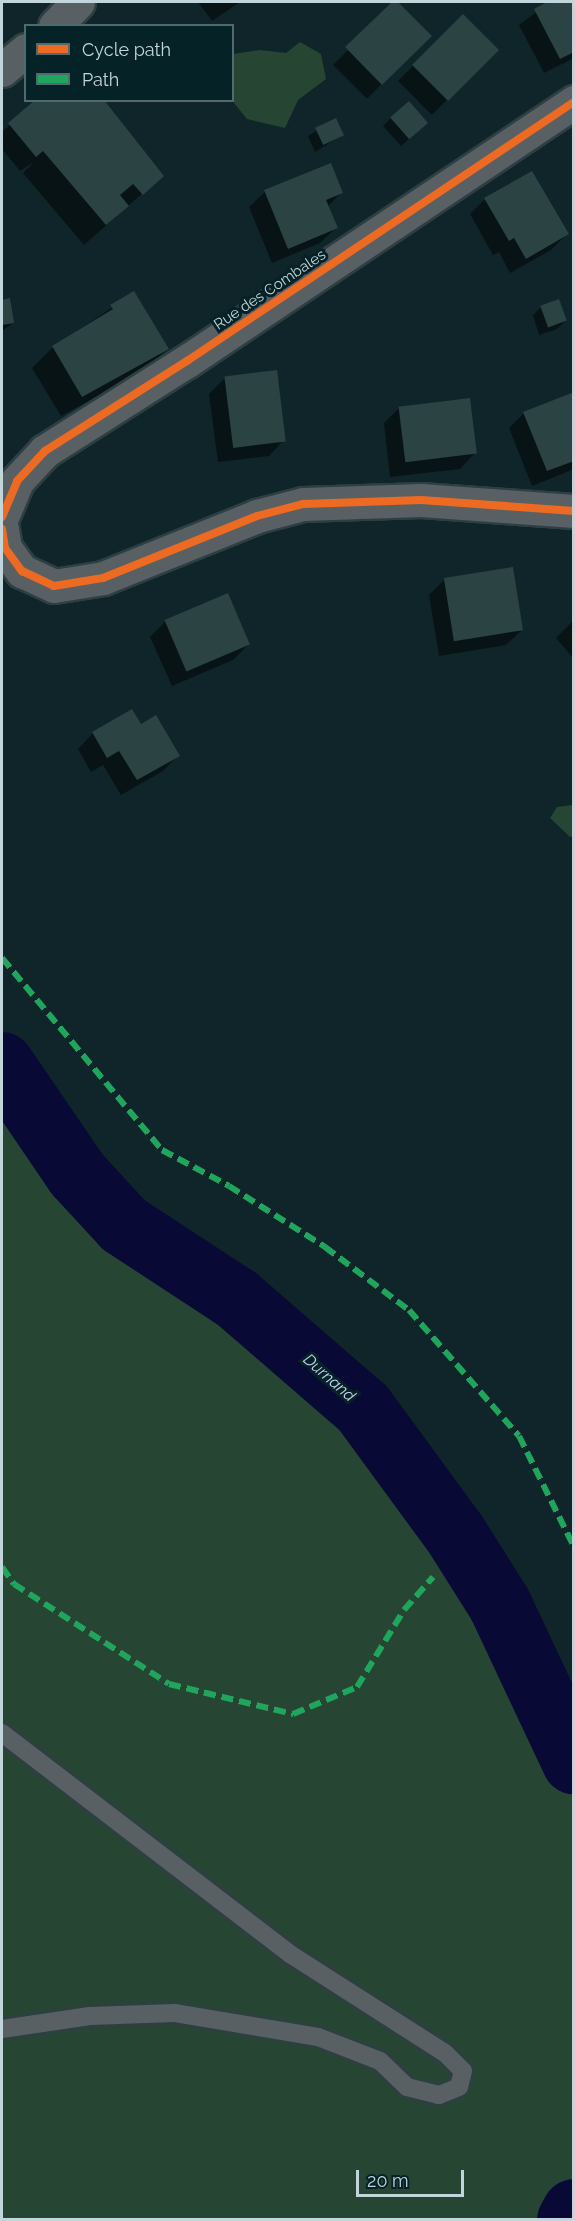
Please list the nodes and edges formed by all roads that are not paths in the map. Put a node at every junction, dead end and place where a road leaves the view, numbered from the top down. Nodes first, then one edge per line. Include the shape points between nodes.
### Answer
1 (78, 2) edge
2 (57, 24) edge
3 (24, 53) edge
4 (2, 70) edge
5 (573, 102) edge
6 (573, 511) edge
7 (2, 518) edge
8 (2, 529) edge
9 (2, 1733) edge
10 (2, 2029) edge

1 - 2 street
3 - 4 street
5 - 7 street, Rue des Combales via 188,361 45,451 17,481
6 - 8 street via 421,500 303,504 256,516 103,578 54,586 22,571 5,548
9 - 10 lane via 290,1954 445,2054 463,2071 459,2087 440,2095 407,2087 380,2061 318,2037 174,2013 90,2016

